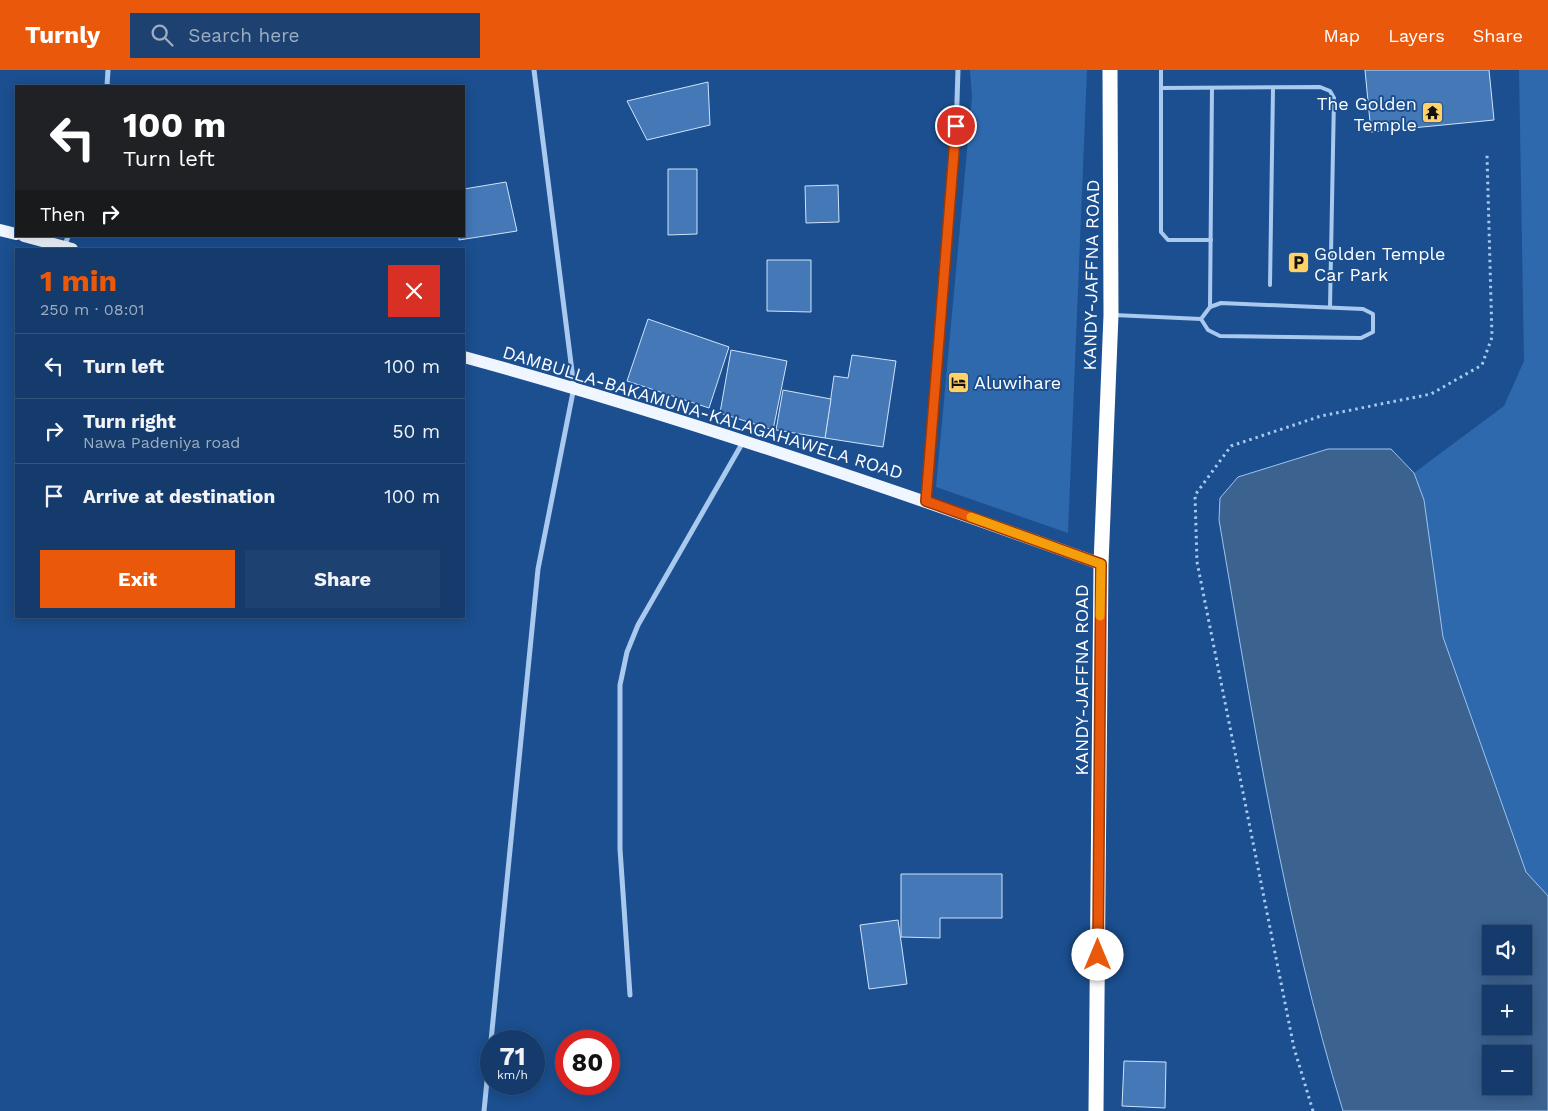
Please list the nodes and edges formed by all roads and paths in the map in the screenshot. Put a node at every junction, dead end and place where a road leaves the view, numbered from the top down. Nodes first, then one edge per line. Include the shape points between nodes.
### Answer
1 (108, 70) edge
2 (534, 70) edge
3 (958, 70) edge
4 (1110, 70) edge
5 (1161, 70) edge
6 (107, 85) edge
7 (1162, 88) junction
8 (1212, 88) junction
9 (1273, 88) junction
10 (1487, 155) dead end
11 (0, 230) edge
12 (15, 234) edge
13 (30, 237) edge
14 (1211, 240) junction
15 (68, 244) edge
16 (1270, 285) dead end
17 (1210, 307) junction
18 (1330, 307) junction
19 (1112, 315) junction
20 (1201, 318) junction
21 (465, 356) edge
22 (574, 387) junction
23 (743, 442) junction
24 (926, 501) junction
25 (1101, 564) junction
26 (630, 995) dead end
27 (484, 1111) edge
28 (1096, 1111) edge
29 (1313, 1111) edge

1 - 6 street
2 - 22 street
3 - 24 street via 955,164
4 - 19 highway, KANDY-JAFFNA ROAD
5 - 7 lane
7 - 8 lane
7 - 14 lane via 1161,232 1168,240
8 - 9 lane
8 - 14 lane
9 - 16 lane
9 - 18 lane via 1320,87 1330,91 1334,98
10 - 29 path via 1492,337 1482,364 1431,394 1321,416 1231,446 1195,495 1197,562 1294,1048
11 - 12 main road
13 - 15 main road
14 - 17 lane
17 - 18 lane via 1221,303
17 - 20 lane
18 - 20 lane via 1362,308 1373,314 1373,332 1362,338 1220,336 1208,330
19 - 20 lane
19 - 25 highway, KANDY-JAFFNA ROAD
21 - 22 main road, DAMBULLA-BAKAMUNA-KALAGAHAWELA ROAD
22 - 23 main road, DAMBULLA-BAKAMUNA-KALAGAHAWELA ROAD
22 - 27 street via 538,569
23 - 24 main road, DAMBULLA-BAKAMUNA-KALAGAHAWELA ROAD
23 - 26 street via 638,624 620,684 620,849
24 - 25 main road, DAMBULLA-BAKAMUNA-KALAGAHAWELA ROAD
25 - 28 highway, KANDY-JAFFNA ROAD

